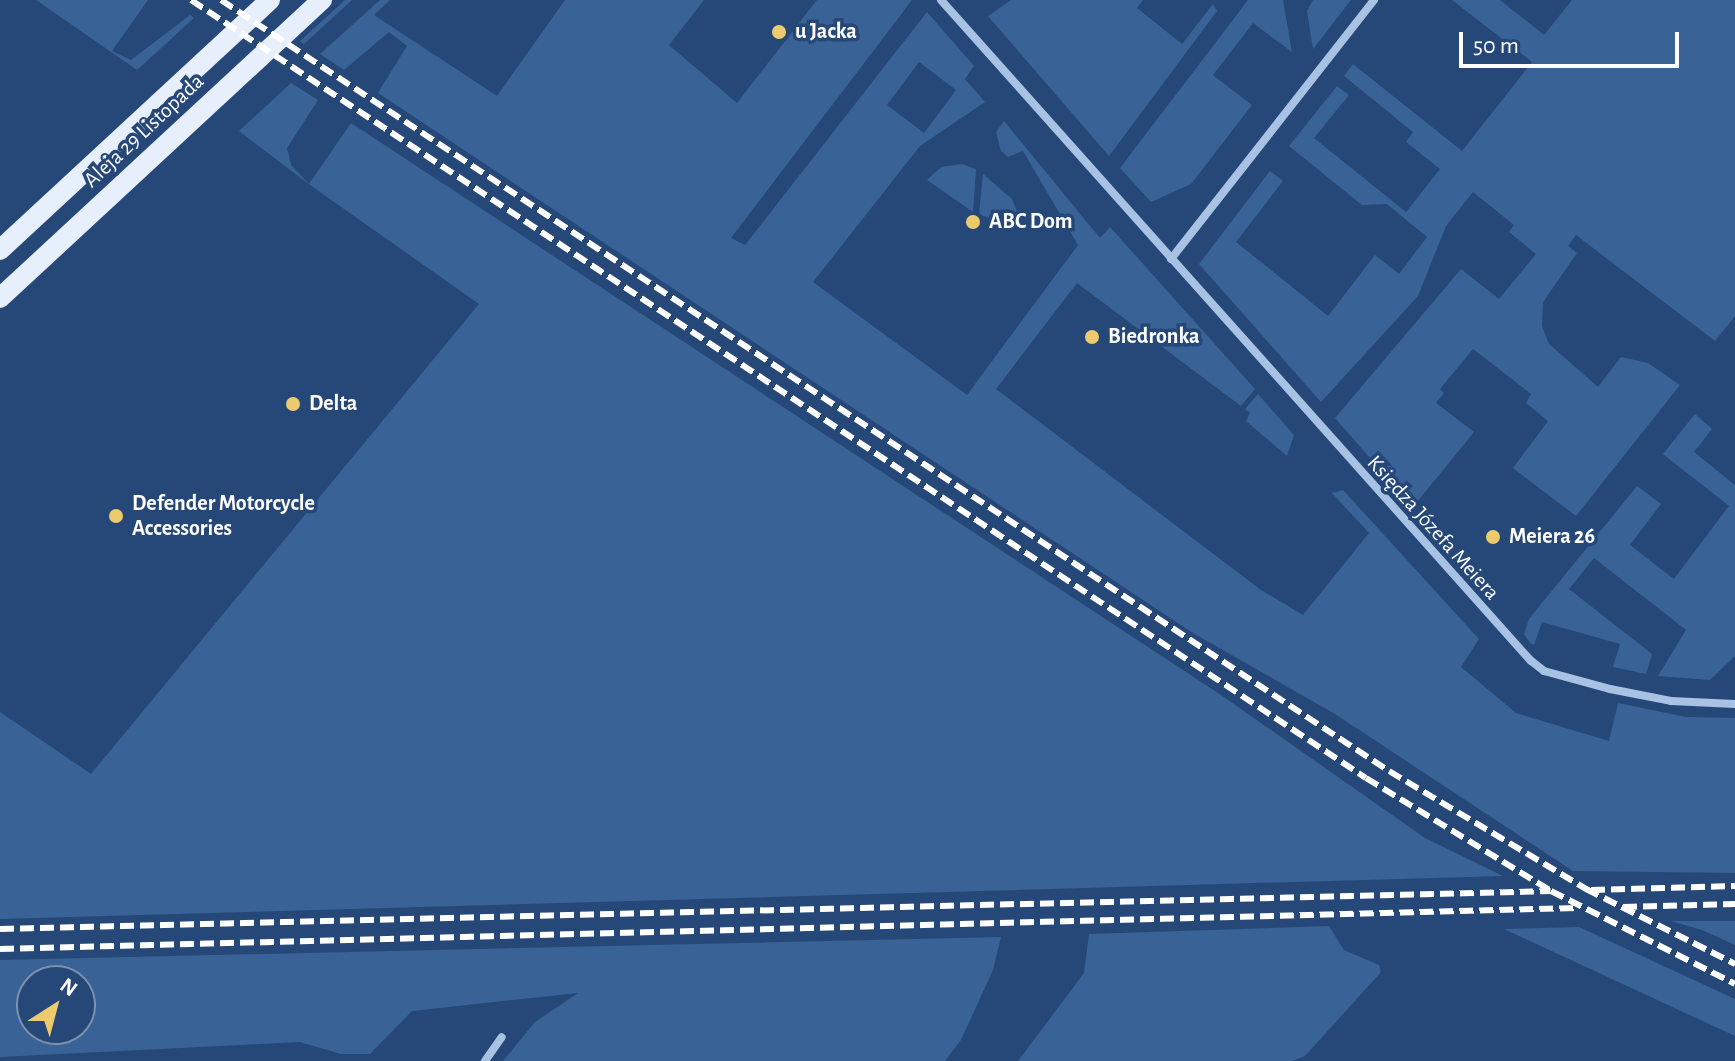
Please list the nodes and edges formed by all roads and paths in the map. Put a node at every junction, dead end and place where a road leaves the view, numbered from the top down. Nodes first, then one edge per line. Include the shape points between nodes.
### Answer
1 (270, 0) edge
2 (322, 0) edge
3 (941, 0) edge
4 (1374, 0) edge
5 (0, 250) edge
6 (1171, 259) junction
7 (0, 298) edge
8 (1735, 704) edge
9 (502, 1037) dead end
10 (485, 1061) edge

1 - 5 main road, Aleja 29 Listopada
2 - 7 main road, Aleja 29 Listopada
3 - 6 street, Księdza Józefa Meiera
4 - 6 street
6 - 8 street, Księdza Józefa Meiera via 1530,660 1544,671 1599,687 1671,701
9 - 10 street

